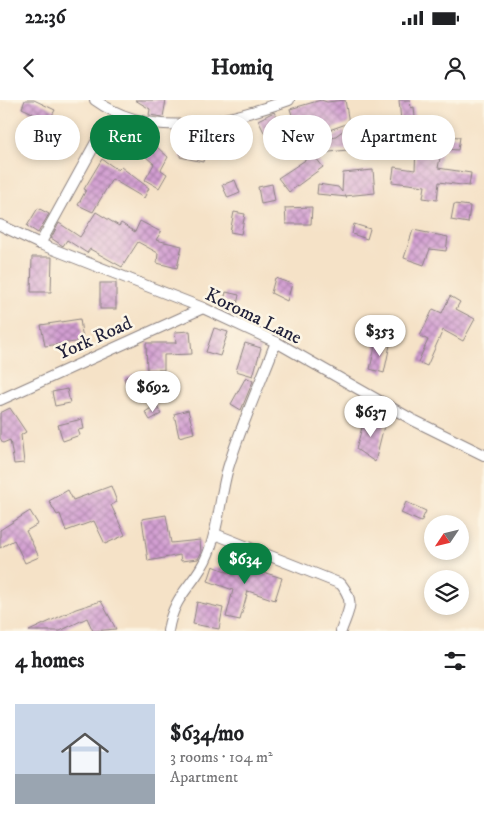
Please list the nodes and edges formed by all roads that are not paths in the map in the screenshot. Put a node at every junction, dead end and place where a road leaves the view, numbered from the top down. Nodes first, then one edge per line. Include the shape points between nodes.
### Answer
1 (95, 100) edge
2 (289, 100) edge
3 (90, 153) edge
4 (0, 225) edge
5 (40, 244) junction
6 (203, 308) junction
7 (276, 342) junction
8 (0, 400) edge
9 (484, 456) edge
10 (215, 534) junction
11 (168, 631) edge
12 (341, 631) edge

1 - 2 street via 127,117 173,126 239,115
3 - 5 street
4 - 5 street, Koroma Lane
5 - 6 street, Koroma Lane
6 - 7 street, Koroma Lane
6 - 8 street, York Road
7 - 9 street, Koroma Lane via 412,420
7 - 10 street via 230,460
10 - 11 street via 202,567 175,605
10 - 12 street via 341,584 351,604

